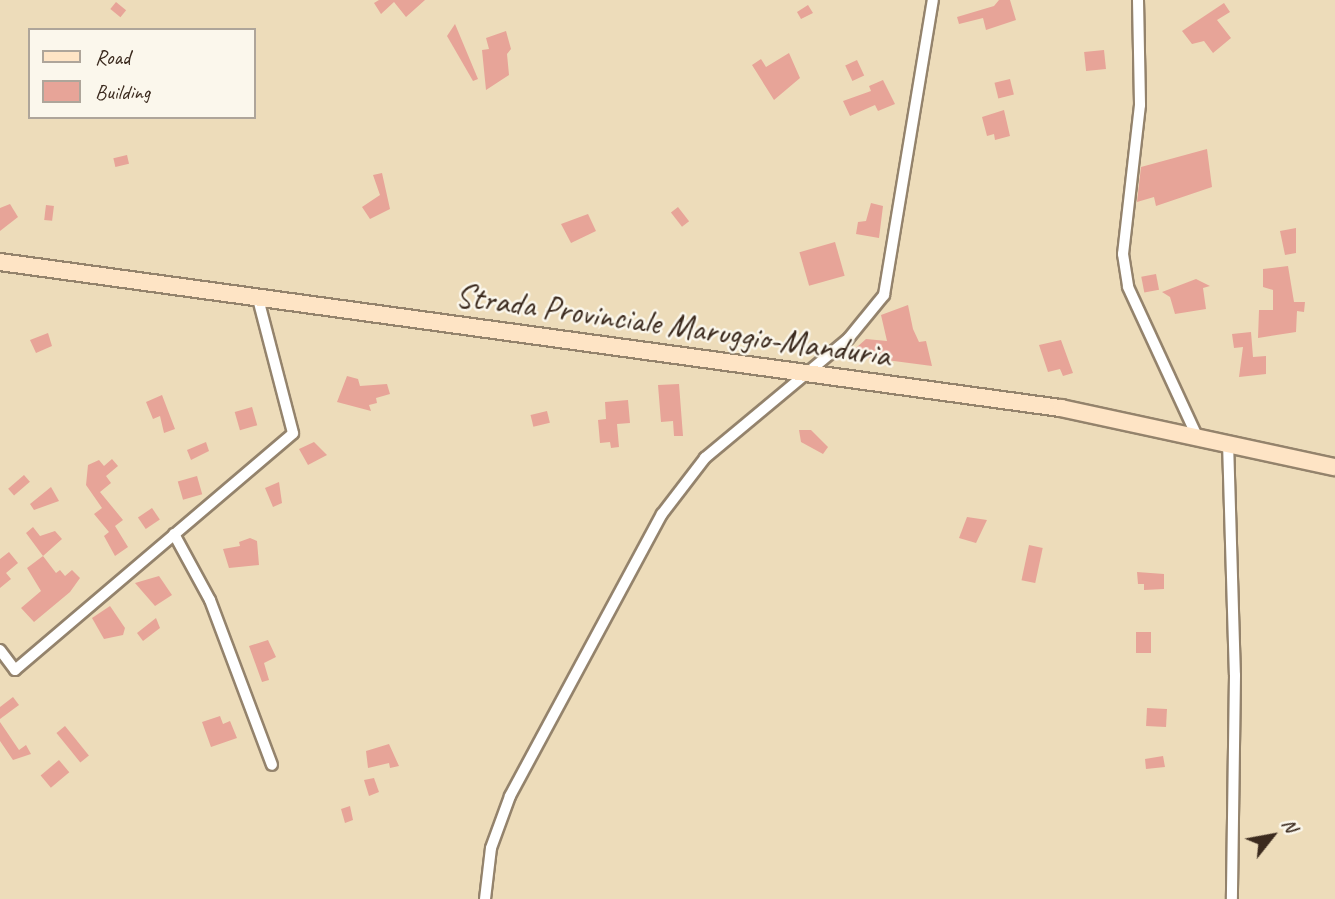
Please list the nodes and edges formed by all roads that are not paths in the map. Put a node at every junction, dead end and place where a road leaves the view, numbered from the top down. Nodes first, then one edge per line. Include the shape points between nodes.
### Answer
1 (933, 0) edge
2 (1138, 0) edge
3 (0, 262) edge
4 (258, 299) junction
5 (807, 374) junction
6 (1197, 436) junction
7 (1228, 442) junction
8 (1335, 467) edge
9 (174, 534) junction
10 (0, 650) edge
11 (272, 765) dead end
12 (485, 899) edge
13 (1232, 899) edge

1 - 5 street via 884,295 870,316
2 - 6 street via 1140,105 1123,254 1128,286
3 - 4 main road, Strada Provinciale Maruggio-Manduria
4 - 5 main road, Strada Provinciale Maruggio-Manduria
4 - 9 street via 293,433
5 - 6 main road, Strada Provinciale Maruggio-Manduria via 1061,408
5 - 12 street via 705,458 662,514 510,796 491,848
6 - 7 main road, Strada Provinciale Maruggio-Manduria
7 - 8 main road, Strada Provinciale Maruggio-Manduria
7 - 13 street via 1235,675
9 - 10 street via 15,670
9 - 11 street via 210,600

